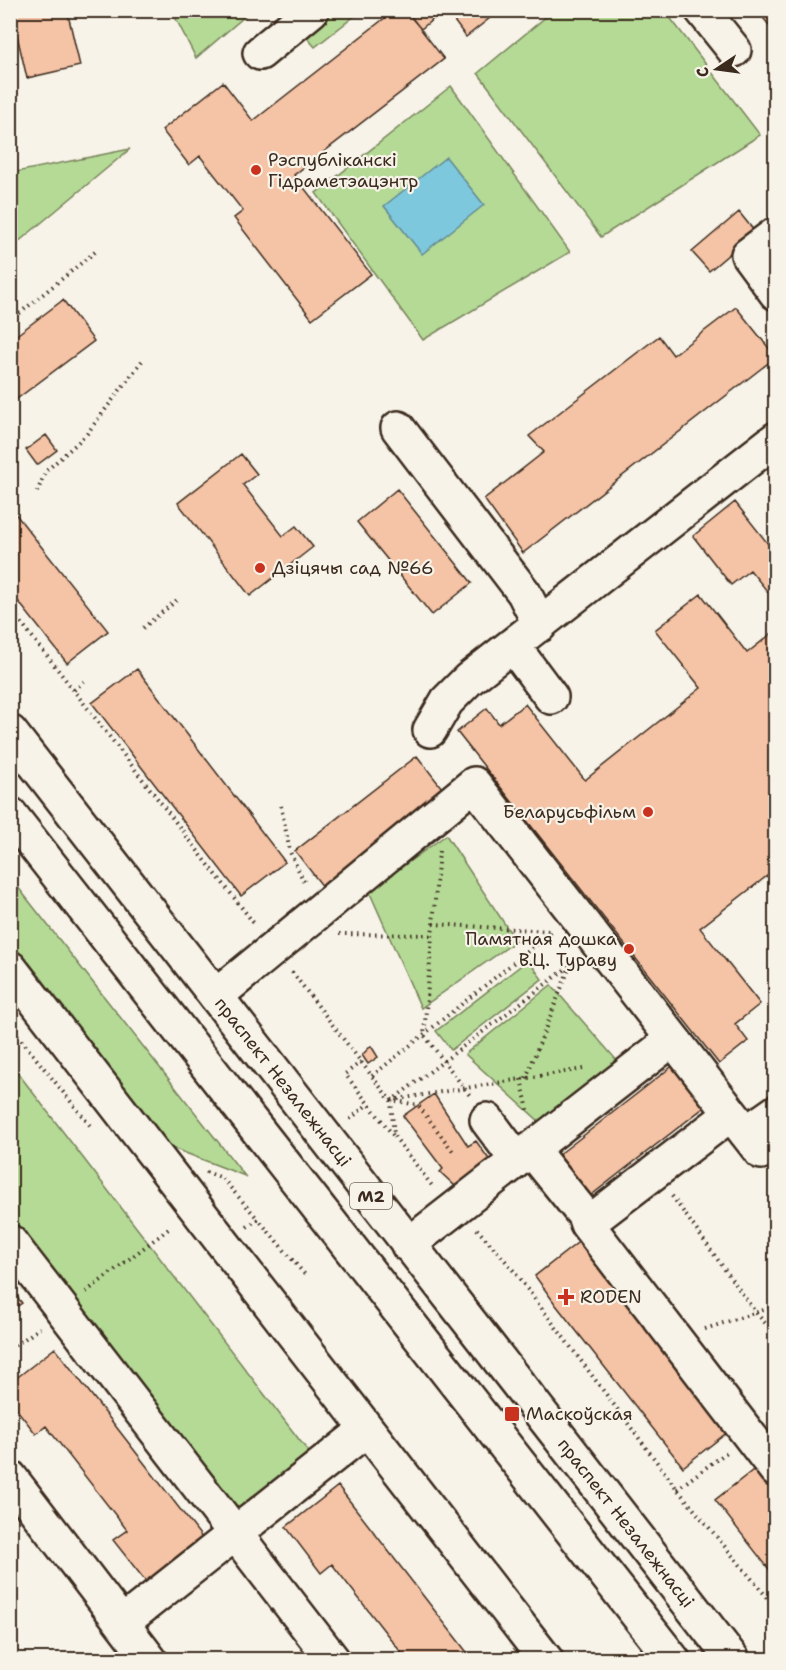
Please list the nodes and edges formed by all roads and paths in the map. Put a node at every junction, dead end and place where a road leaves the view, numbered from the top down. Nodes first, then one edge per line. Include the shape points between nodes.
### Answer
1 (312, 10) edge
2 (702, 10) edge
3 (734, 50) dead end
4 (260, 53) dead end
5 (776, 234) edge
6 (95, 252) dead end
7 (776, 293) edge
8 (10, 321) edge
9 (142, 360) dead end
10 (398, 428) dead end
11 (776, 439) edge
12 (37, 492) dead end
13 (177, 600) dead end
14 (10, 608) edge
15 (540, 625) junction
16 (143, 628) dead end
17 (513, 646) junction
18 (87, 680) dead end
19 (74, 690) junction
20 (551, 697) dead end
21 (430, 730) dead end
22 (10, 732) edge
23 (281, 806) dead end
24 (442, 810) junction
25 (10, 814) edge
26 (308, 890) dead end
27 (433, 924) junction
28 (337, 934) dead end
29 (432, 935) junction
30 (599, 944) junction
31 (273, 947) junction
32 (570, 966) junction
33 (10, 968) edge
34 (216, 996) junction
35 (424, 1035) junction
36 (673, 1039) junction
37 (444, 1061) junction
38 (361, 1062) junction
39 (593, 1067) dead end
40 (372, 1076) junction
41 (526, 1078) junction
42 (464, 1088) junction
43 (391, 1101) junction
44 (776, 1112) edge
45 (487, 1120) joint
46 (746, 1133) junction
47 (394, 1136) junction
48 (455, 1154) dead end
49 (524, 1155) junction
50 (656, 1172) junction
51 (457, 1207) junction
52 (587, 1224) junction
53 (171, 1227) dead end
54 (241, 1232) dead end
55 (10, 1242) edge
56 (408, 1245) junction
57 (306, 1276) dead end
58 (776, 1306) edge
59 (63, 1310) junction
60 (756, 1312) junction
61 (776, 1330) edge
62 (674, 1338) junction
63 (10, 1349) edge
64 (368, 1429) junction
65 (750, 1436) junction
66 (776, 1470) edge
67 (10, 1478) edge
68 (677, 1489) junction
69 (236, 1534) junction
70 (776, 1608) edge
71 (122, 1623) junction
72 (150, 1659) edge
73 (333, 1659) edge
74 (546, 1659) edge
75 (673, 1659) edge
76 (733, 1659) edge

1 - 4 main road
2 - 3 main road
5 - 7 main road via 748,255
6 - 8 path
9 - 12 path via 86,435 46,471
10 - 15 main road via 524,593
11 - 15 main road
13 - 16 path
14 - 19 path
15 - 17 main road
17 - 20 main road
17 - 21 main road via 447,701
18 - 19 path
19 - 31 path
22 - 34 main road, праспект Незалежнасці / М2
23 - 26 path via 290,852
24 - 27 path
24 - 30 main road via 474,784
24 - 31 main road
25 - 75 main road, М2
27 - 29 path
27 - 35 path via 554,931
28 - 29 path
29 - 35 path
30 - 32 path
30 - 36 main road
31 - 34 main road
31 - 38 path
32 - 37 path
32 - 41 path
33 - 64 main road
34 - 56 main road, праспект Незалежнасці / М2
35 - 37 path
35 - 40 path
36 - 46 main road
36 - 49 main road
37 - 42 path
37 - 43 path
38 - 40 path
38 - 47 path via 345,1074
39 - 41 path
40 - 43 path
41 - 42 path
42 - 43 path
42 - 45 path
43 - 47 path
43 - 48 path via 418,1105
44 - 46 main road
45 - 49 main road
46 - 50 main road
47 - 51 path via 438,1193
49 - 51 main road
49 - 52 main road via 584,1215
50 - 52 main road
50 - 60 path
51 - 56 main road
51 - 68 path via 510,1266
52 - 62 main road
53 - 59 path
54 - 57 path via 258,1219
55 - 59 main road
56 - 76 main road, праспект Незалежнасці / М2
58 - 60 path
59 - 63 path
59 - 69 main road
60 - 61 path
60 - 62 path
62 - 65 main road
64 - 69 main road
64 - 74 main road
65 - 66 main road
65 - 68 path
67 - 71 main road
68 - 70 path
69 - 71 main road
69 - 73 main road
71 - 72 main road

